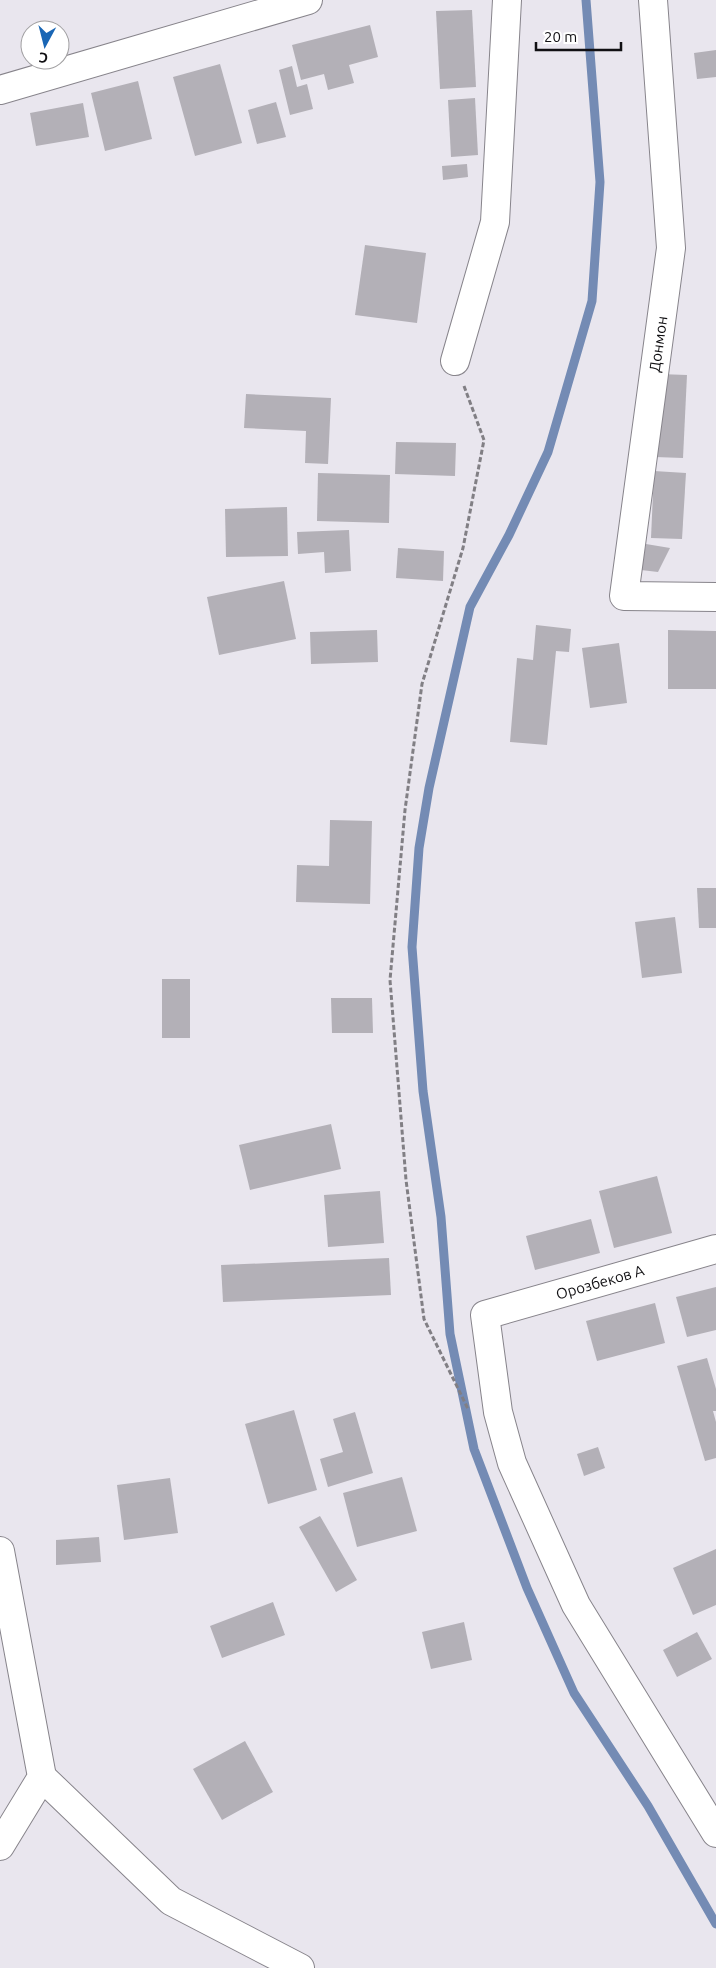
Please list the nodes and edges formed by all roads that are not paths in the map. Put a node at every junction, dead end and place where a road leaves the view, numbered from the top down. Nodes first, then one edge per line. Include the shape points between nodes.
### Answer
1 (308, 0) edge
2 (506, 0) edge
3 (653, 0) edge
4 (0, 90) edge
5 (456, 361) road end
6 (716, 598) edge
7 (716, 1249) edge
8 (0, 1551) edge
9 (42, 1777) junction
10 (716, 1833) edge
11 (0, 1846) edge
12 (300, 1968) edge

1 - 4 main road
2 - 5 main road via 495,222
3 - 6 main road, Донмон via 671,248 624,596
7 - 10 main road, Орозбеков А via 484,1316 498,1412 516,1472 576,1605
8 - 9 main road
9 - 11 main road
9 - 12 main road via 171,1901

